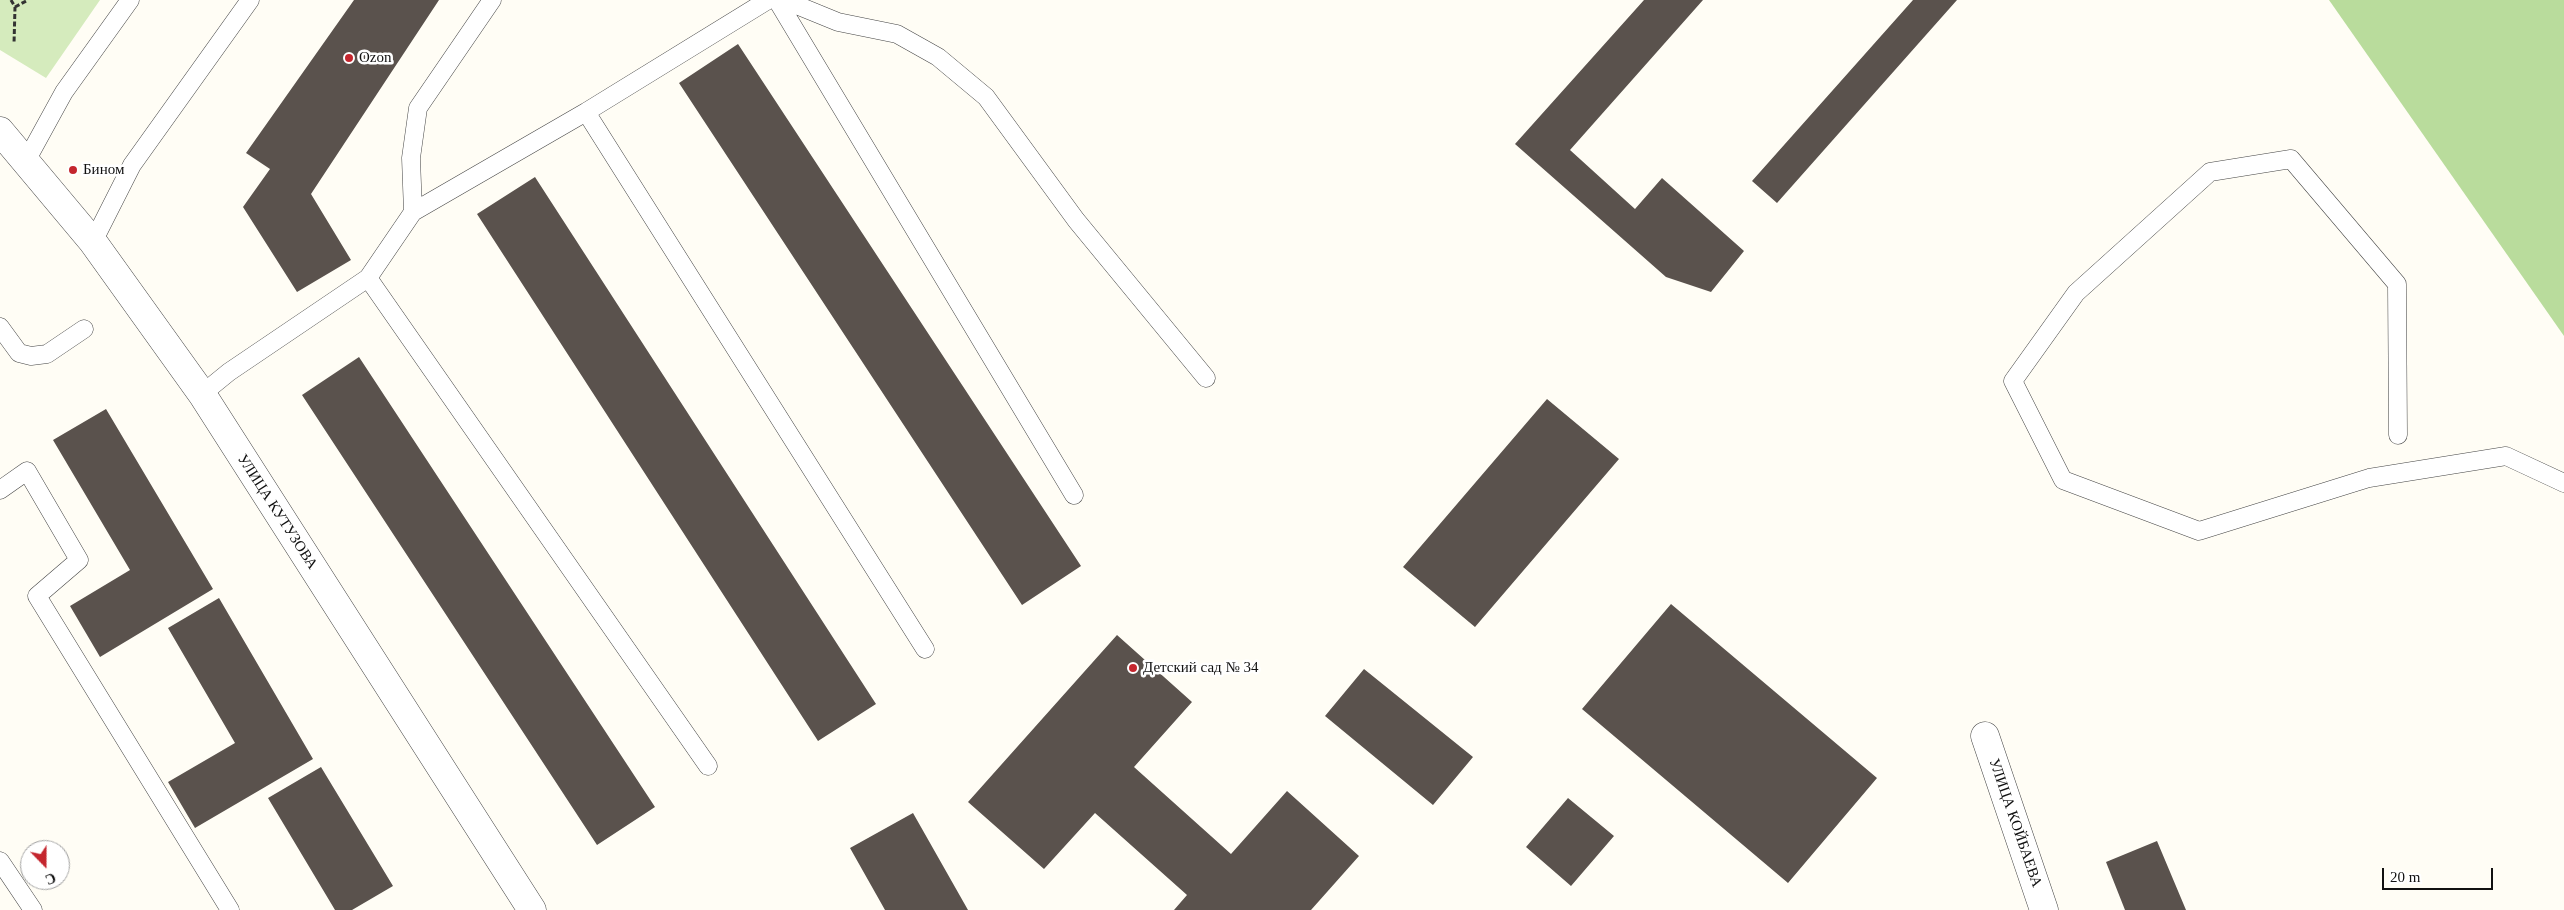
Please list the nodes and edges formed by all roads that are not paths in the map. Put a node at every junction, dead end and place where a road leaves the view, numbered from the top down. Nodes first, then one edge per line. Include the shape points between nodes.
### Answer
1 (130, 0) edge
2 (250, 0) edge
3 (492, 0) edge
4 (768, 0) edge
5 (777, 0) edge
6 (784, 0) edge
7 (586, 112) junction
8 (0, 131) edge
9 (25, 163) junction
10 (413, 212) junction
11 (92, 242) junction
12 (368, 278) junction
13 (0, 327) edge
14 (84, 329) dead end
15 (1206, 378) dead end
16 (202, 394) junction
17 (2398, 435) dead end
18 (2564, 483) edge
19 (0, 490) edge
20 (1074, 495) dead end
21 (925, 649) dead end
22 (1985, 736) dead end
23 (708, 766) dead end
24 (0, 861) edge
25 (224, 908) edge
26 (33, 910) edge
27 (532, 910) edge
28 (2044, 910) edge

1 - 9 lane via 64,92
2 - 11 lane via 132,165
3 - 10 lane via 418,108 411,158
4 - 7 lane
5 - 20 lane
6 - 15 lane via 838,22 897,34 938,57 986,97 1076,220
7 - 10 lane
7 - 21 lane
8 - 9 street, УЛИЦА КУТУЗОВА
9 - 11 street, УЛИЦА КУТУЗОВА
10 - 12 lane
11 - 16 street, УЛИЦА КУТУЗОВА
12 - 16 lane via 229,372
12 - 23 lane
13 - 14 lane via 19,353 31,356 47,354
16 - 27 street, УЛИЦА КУТУЗОВА
17 - 18 lane via 2397,284 2291,159 2210,172 2076,293 2013,381 2063,480 2199,531 2369,478 2506,456
19 - 25 lane via 27,471 79,560 37,596
22 - 28 street, УЛИЦА КОЙБАЕВА
24 - 26 lane

